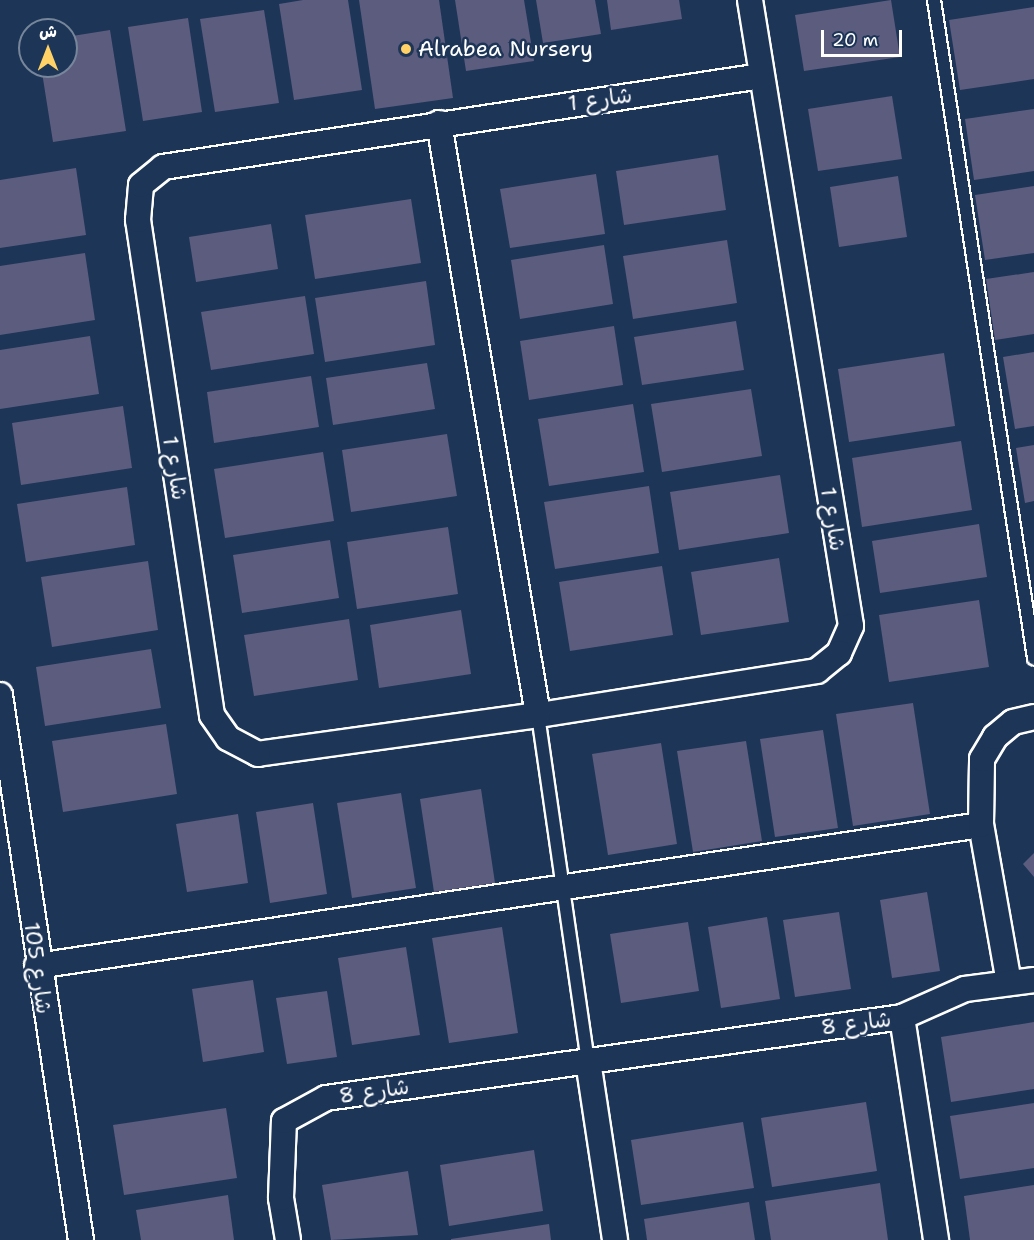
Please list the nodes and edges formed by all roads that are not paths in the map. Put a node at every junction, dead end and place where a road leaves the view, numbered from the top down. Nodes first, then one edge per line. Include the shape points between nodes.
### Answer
1 (750, 0) edge
2 (934, 0) edge
3 (761, 76) junction
4 (439, 123) junction
5 (1034, 658) edge
6 (0, 694) edge
7 (538, 716) junction
8 (1034, 717) edge
9 (7, 792) edge
10 (981, 825) junction
11 (563, 886) junction
12 (37, 966) junction
13 (1034, 980) edge
14 (1009, 983) junction
15 (902, 1017) junction
16 (588, 1060) junction
17 (81, 1240) edge
18 (288, 1240) edge
19 (615, 1240) edge
20 (936, 1240) edge

1 - 3 street, شارع 1
2 - 5 lane
3 - 4 street, شارع 1
3 - 7 street, شارع 1 via 851,626 839,653 817,671
4 - 7 street
4 - 7 street, شارع 1 via 163,167 141,185 138,220 212,715 228,738 258,754
6 - 9 street, شارع 105
7 - 11 lane
8 - 10 street via 1004,730 982,759
9 - 12 street, شارع 105
10 - 11 street
10 - 14 street
11 - 12 street
11 - 16 lane
12 - 17 street, شارع 105
13 - 14 street
14 - 15 street via 964,989
15 - 16 street, شارع 8
15 - 20 street, شارع 8
16 - 18 street, شارع 8 via 326,1098 284,1121 281,1198
16 - 19 street

